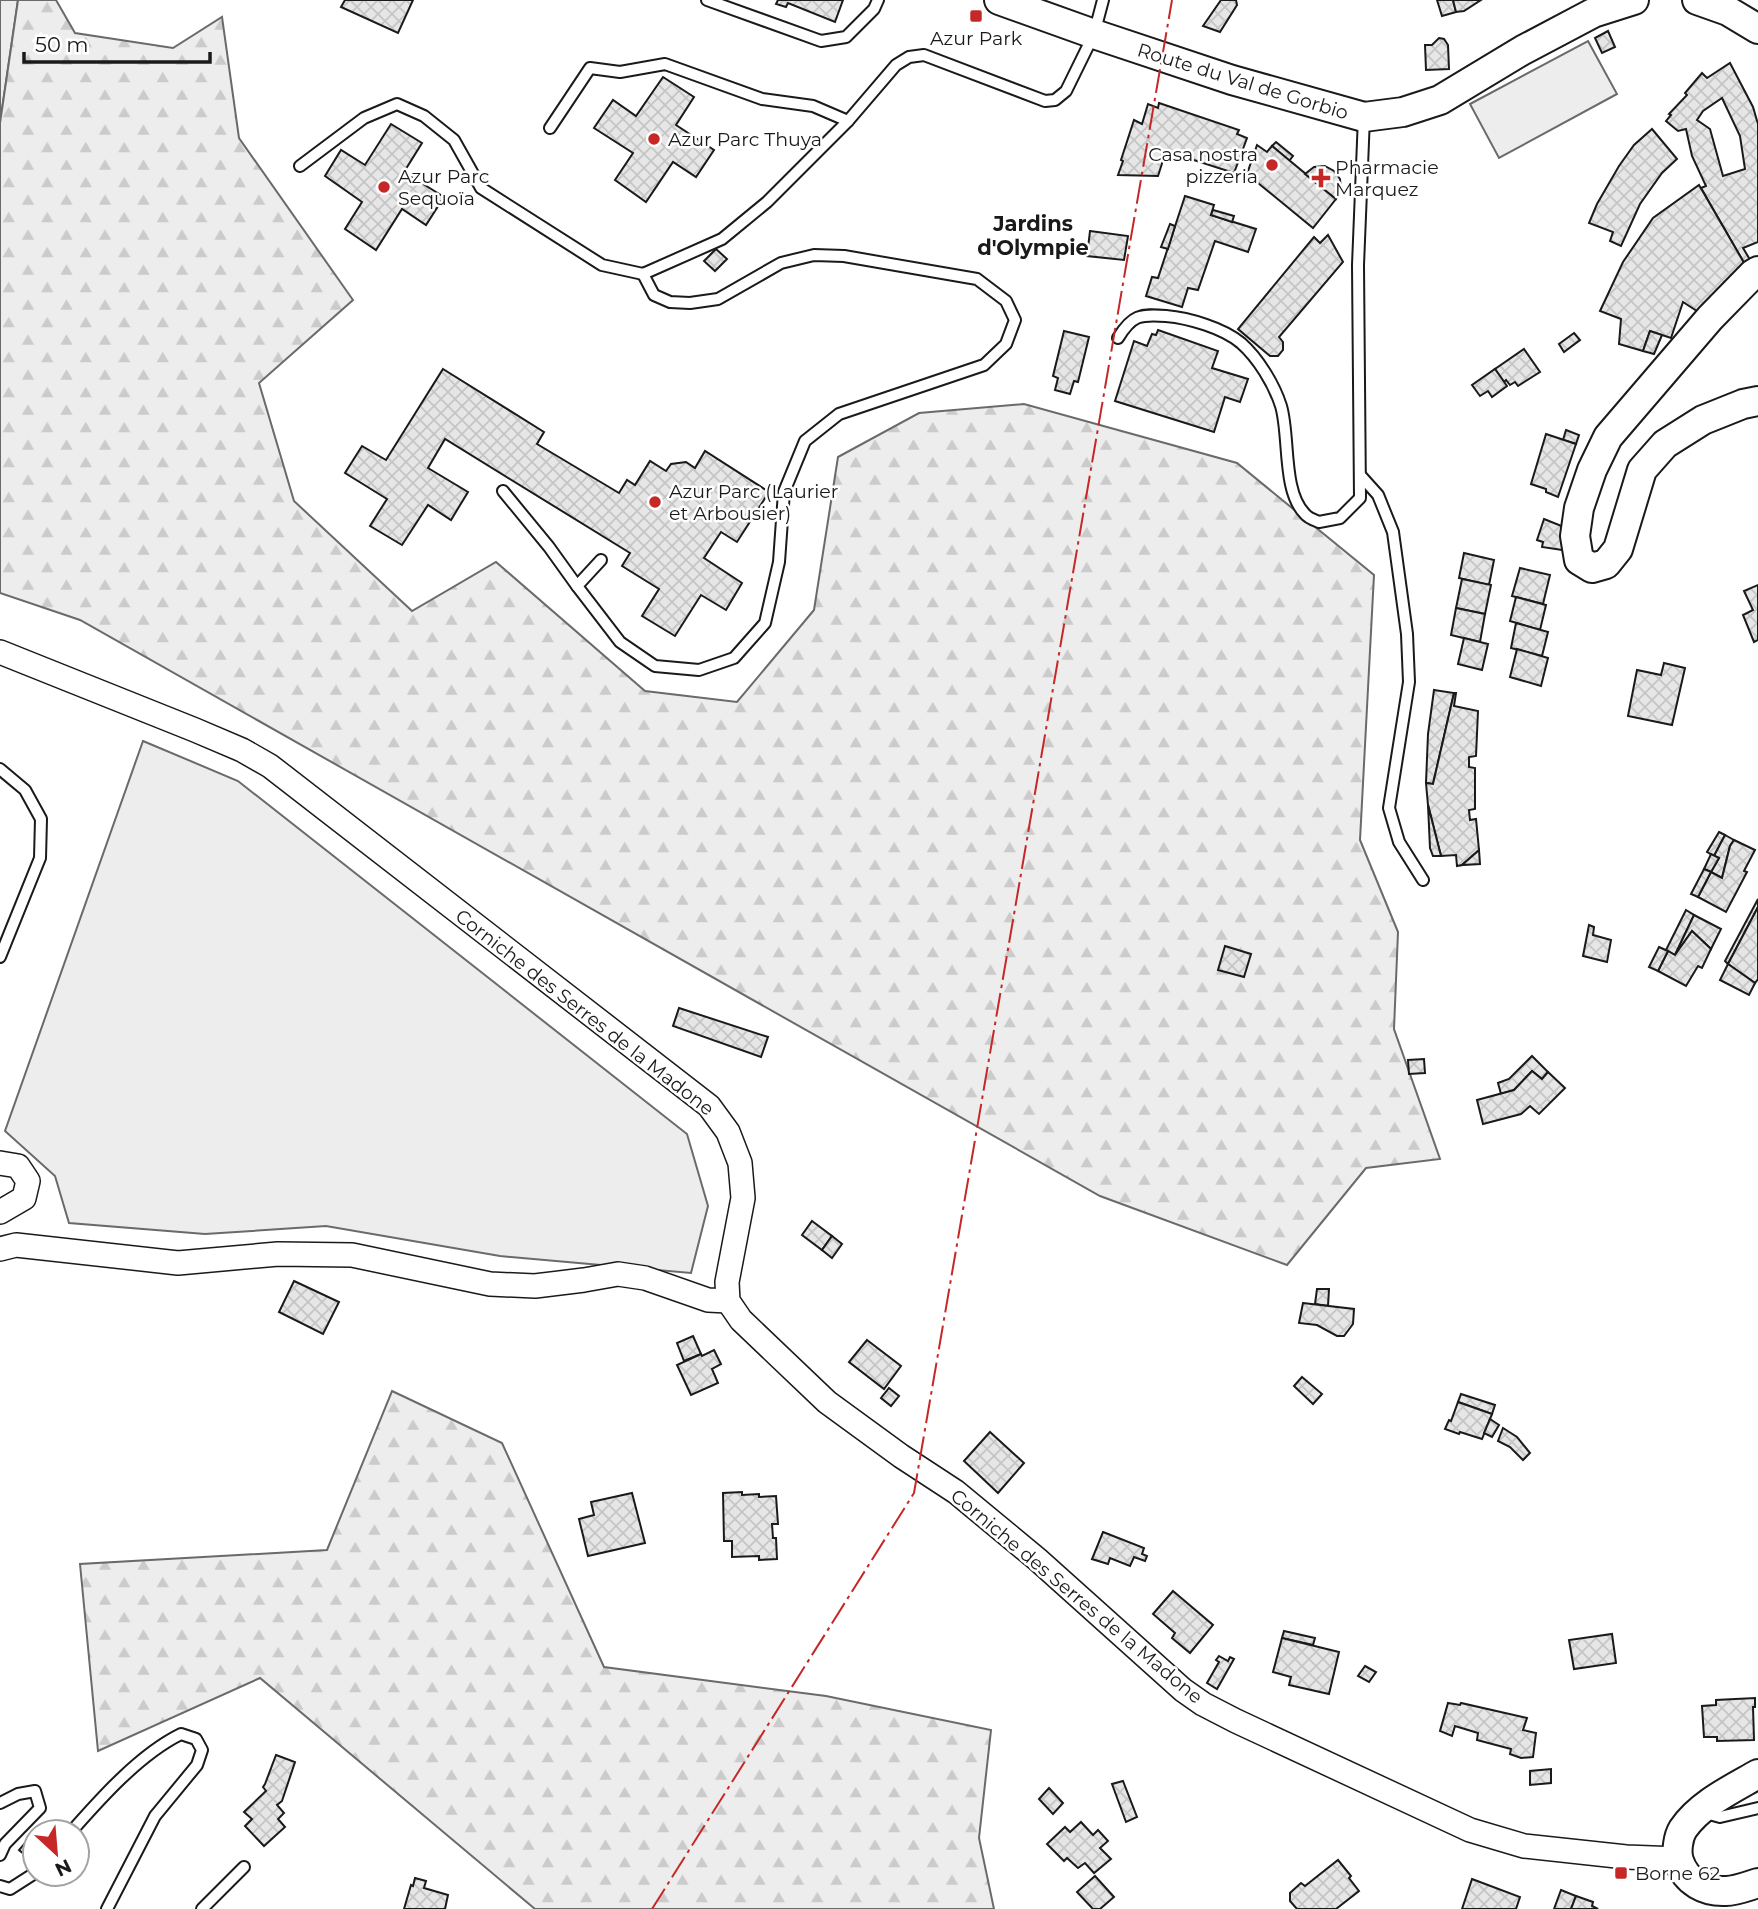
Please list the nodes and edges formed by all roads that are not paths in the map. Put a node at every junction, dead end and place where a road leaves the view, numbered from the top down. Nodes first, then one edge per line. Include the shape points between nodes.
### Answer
1 (707, 0) edge
2 (878, 0) edge
3 (999, 0) edge
4 (1103, 0) edge
5 (1634, 0) edge
6 (1697, 0) edge
7 (1758, 29) edge
8 (1094, 34) junction
9 (1364, 117) junction
10 (848, 121) junction
11 (550, 128) dead end
12 (300, 166) dead end
13 (1758, 271) edge
14 (643, 274) junction
15 (1118, 338) dead end
16 (1758, 401) edge
17 (1360, 475) junction
18 (503, 491) dead end
19 (601, 560) dead end
20 (577, 586) junction
21 (0, 652) edge
22 (0, 769) edge
23 (1423, 880) dead end
24 (0, 957) edge
25 (0, 1163) edge
26 (0, 1212) edge
27 (0, 1249) edge
28 (728, 1301) junction
29 (1758, 1774) edge
30 (0, 1804) edge
31 (1758, 1808) edge
32 (1699, 1811) junction
33 (84, 1818) edge
34 (0, 1855) edge
35 (1678, 1859) junction
36 (244, 1867) dead end
37 (21, 1881) edge
38 (1758, 1884) edge
39 (0, 1886) edge
40 (107, 1909) edge
41 (202, 1909) edge

1 - 2 lane via 821,41 846,37
3 - 8 street, Route du Val de Gorbio
4 - 8 lane
5 - 9 street, Route du Val de Gorbio via 1593,13 1440,100 1403,112
6 - 7 street
8 - 9 street, Route du Val de Gorbio
8 - 10 lane via 1066,91 1055,100 1045,101 924,55 896,65
9 - 17 lane via 1358,265
10 - 11 lane via 813,106 762,99 664,64 620,72 590,68
10 - 14 lane via 767,202 722,239
12 - 14 lane via 364,118 397,104 424,116 454,140 481,188 602,265
13 - 16 street via 1710,318 1608,437 1579,508 1575,536 1579,560 1592,568 1606,564 1618,549 1642,470 1665,444 1703,420
14 - 20 lane via 654,295 690,303 718,299 781,263 814,255 844,256 977,279 1006,301 1015,320 1006,344 984,365 839,414 805,441 784,492 779,562 765,623 734,658 699,670 655,666 620,642
15 - 17 lane via 1128,322 1139,316 1162,316 1186,318 1240,342 1270,381 1281,407 1289,476 1305,515 1318,522 1340,518 1360,498
17 - 23 lane via 1378,495 1393,531 1409,682 1389,808 1399,842
18 - 20 lane
19 - 20 lane
21 - 28 street, Corniche des Serres de la Madone via 195,730 270,766 709,1106 728,1132 740,1163 743,1198 727,1282
22 - 24 lane via 25,790 41,819 40,858
25 - 26 street via 18,1166 28,1181 24,1198
27 - 28 street via 16,1245 178,1263 278,1254 352,1255 489,1284 535,1286 618,1274 645,1278 708,1300
28 - 35 street, Corniche des Serres de la Madone via 741,1320 827,1402 956,1492 1203,1704 1470,1830 1524,1846
29 - 32 street
30 - 34 lane via 35,1791 40,1808
31 - 32 lane via 1720,1817
32 - 35 street via 1681,1831
33 - 40 lane via 162,1743 181,1734 196,1739 202,1750 197,1765 155,1816
35 - 38 street via 1685,1875 1700,1888 1726,1891
36 - 41 lane
37 - 39 lane via 10,1888

